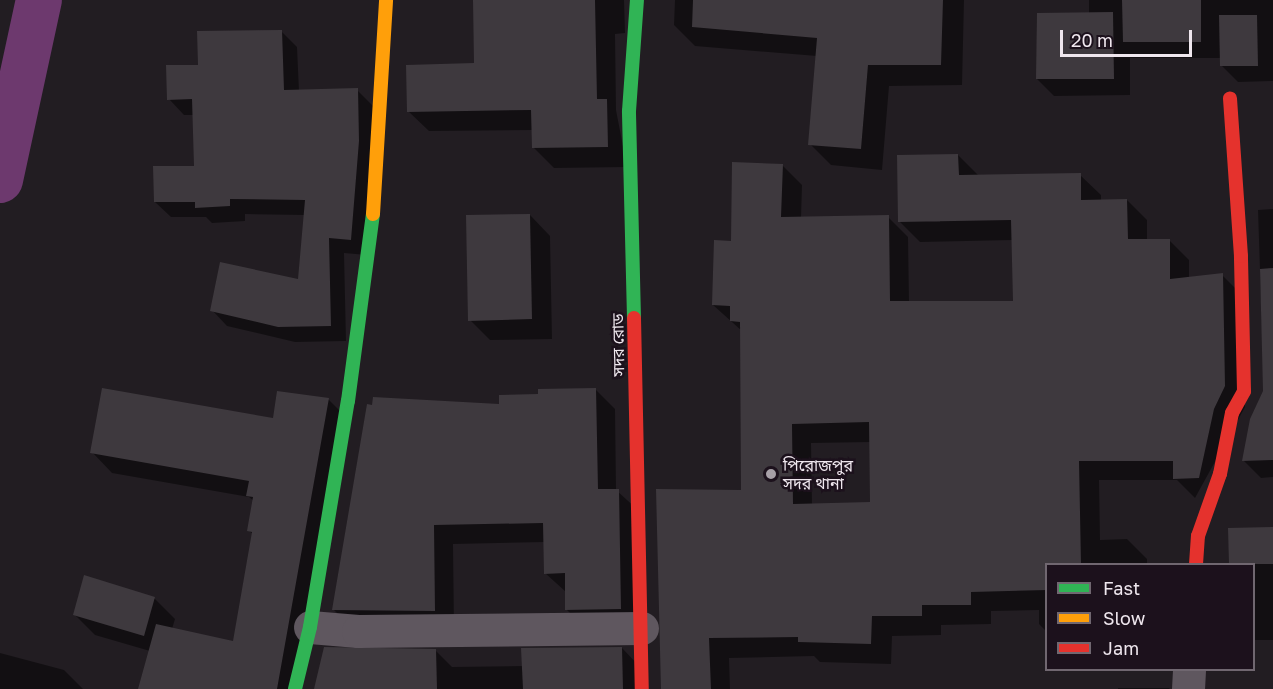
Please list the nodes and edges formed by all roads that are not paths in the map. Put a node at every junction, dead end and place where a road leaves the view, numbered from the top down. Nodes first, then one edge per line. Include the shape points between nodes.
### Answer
1 (386, 0) edge
2 (637, 0) edge
3 (1230, 98) dead end
4 (1196, 563) edge
5 (310, 627) junction
6 (642, 628) junction
7 (1189, 671) edge
8 (296, 689) edge
9 (642, 689) edge
10 (1188, 689) edge

1 - 5 street via 372,229
2 - 6 street, সদর রোড via 629,111
3 - 4 street via 1241,256 1244,391 1232,413 1220,474 1198,536
5 - 6 street via 358,631
5 - 8 street
6 - 9 street, সদর রোড
7 - 10 street

